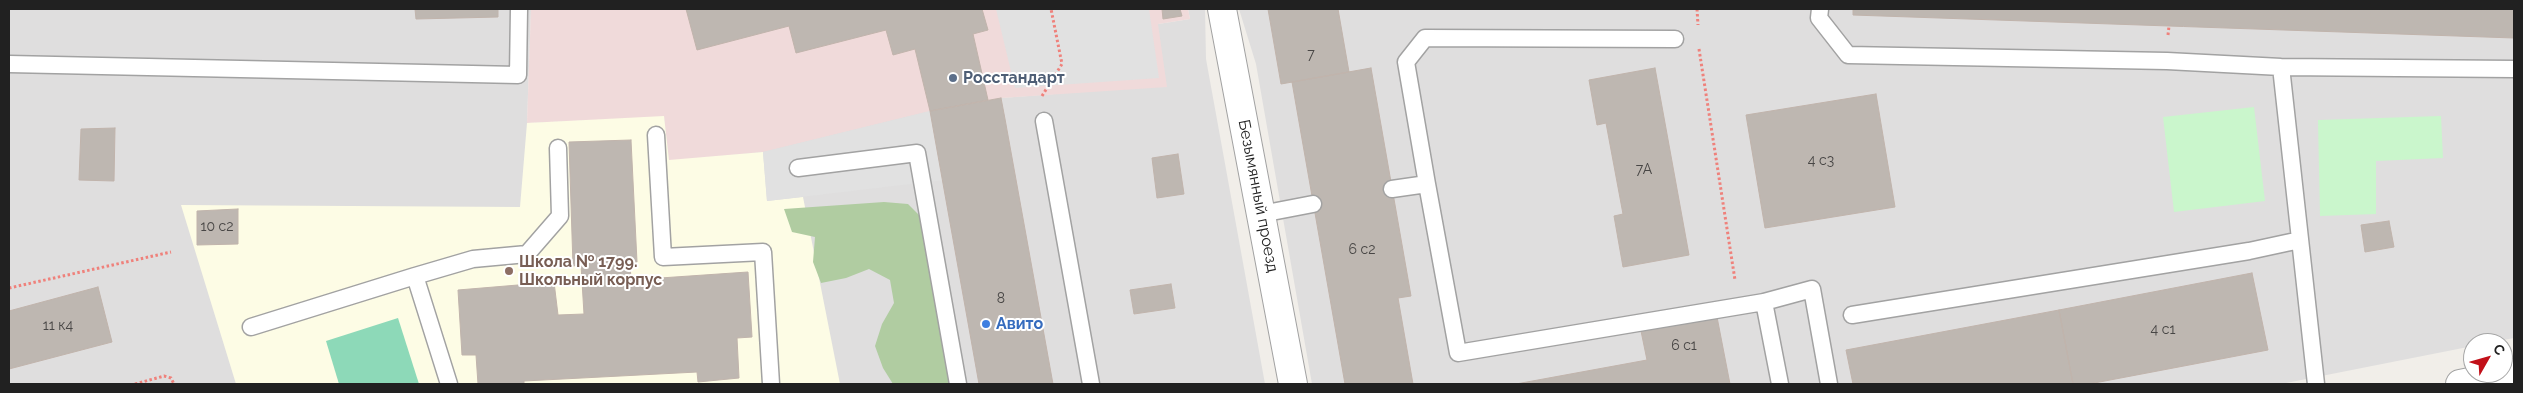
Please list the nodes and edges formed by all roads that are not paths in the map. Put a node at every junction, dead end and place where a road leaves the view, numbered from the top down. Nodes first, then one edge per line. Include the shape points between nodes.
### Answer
1 (520, 9) edge
2 (1222, 9) edge
3 (1820, 9) edge
4 (1675, 39) dead end
5 (9, 64) edge
6 (2281, 67) junction
7 (2514, 69) edge
8 (1044, 121) dead end
9 (656, 135) dead end
10 (558, 148) dead end
11 (798, 168) dead end
12 (1427, 184) junction
13 (1392, 189) dead end
14 (1313, 204) dead end
15 (1261, 214) junction
16 (2300, 240) junction
17 (415, 276) junction
18 (1764, 302) junction
19 (1852, 315) dead end
20 (251, 327) dead end
21 (2514, 373) edge
22 (448, 384) edge
23 (771, 384) edge
24 (958, 384) edge
25 (1092, 384) edge
26 (1293, 384) edge
27 (1780, 384) edge
28 (1829, 384) edge
29 (2316, 384) edge
30 (2460, 384) edge

1 - 5 lane via 518,75
2 - 15 street, Безымянный проезд
3 - 6 lane via 1820,18 1848,55 2167,61
4 - 12 lane via 1425,38 1406,62
6 - 7 lane
6 - 16 lane
8 - 25 lane
9 - 23 lane via 663,257 763,252
10 - 17 lane via 560,216 527,254 473,259
11 - 24 lane via 917,153
12 - 13 lane
12 - 18 lane via 1458,353
14 - 15 lane
15 - 26 street, Безымянный проезд
16 - 19 lane
16 - 29 lane
17 - 20 lane
17 - 22 lane
18 - 27 lane
18 - 28 lane via 1812,289
21 - 30 street

